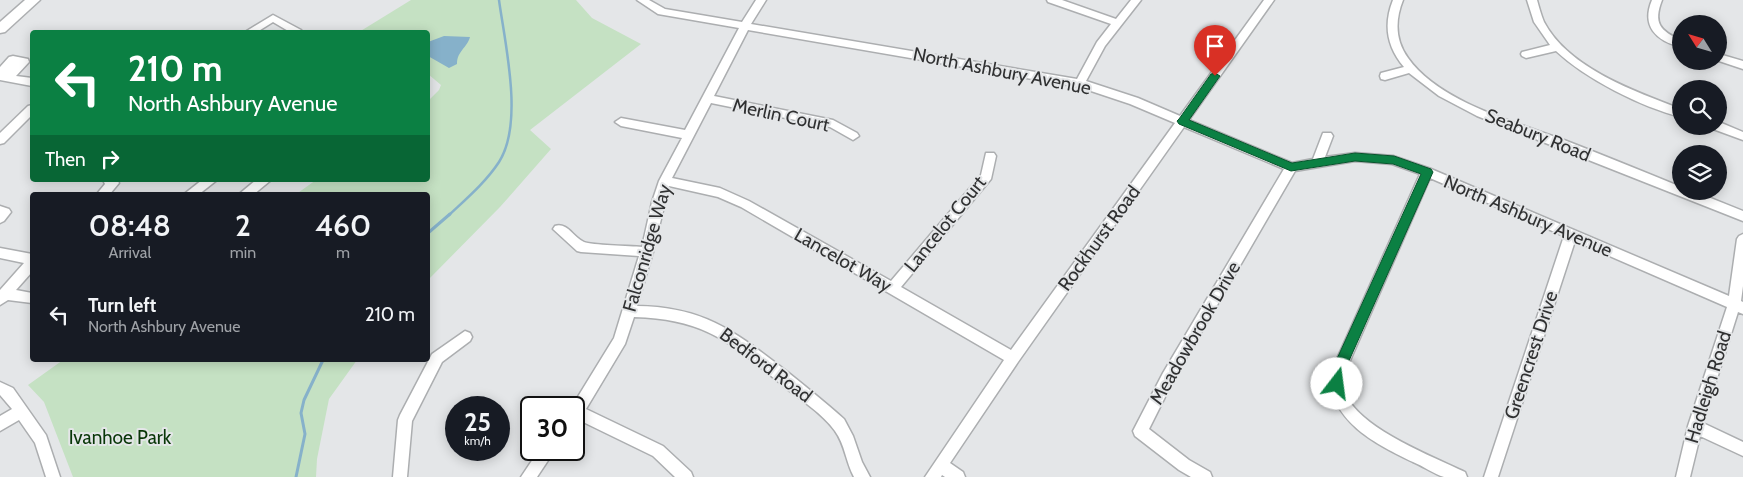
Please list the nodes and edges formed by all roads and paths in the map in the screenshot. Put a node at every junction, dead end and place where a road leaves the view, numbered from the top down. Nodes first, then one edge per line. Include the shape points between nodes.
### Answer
1 (20, 0) edge
2 (33, 0) edge
3 (642, 0) edge
4 (761, 0) edge
5 (1052, 0) edge
6 (1136, 0) edge
7 (1269, 0) edge
8 (1398, 0) edge
9 (1532, 0) edge
10 (1657, 0) edge
11 (0, 17) edge
12 (1117, 23) junction
13 (745, 26) junction
14 (0, 29) edge
15 (253, 30) edge
16 (287, 30) edge
17 (1672, 40) edge
18 (1559, 47) junction
19 (1526, 54) dead end
20 (1728, 60) edge
21 (1743, 65) edge
22 (1412, 69) junction
23 (2, 76) edge
24 (1386, 76) dead end
25 (30, 82) edge
26 (1080, 83) junction
27 (708, 99) junction
28 (1672, 109) edge
29 (30, 110) edge
30 (1183, 121) junction
31 (621, 122) dead end
32 (1727, 130) edge
33 (688, 136) junction
34 (853, 136) dead end
35 (1328, 136) dead end
36 (1743, 136) edge
37 (0, 140) edge
38 (990, 156) dead end
39 (1317, 163) junction
40 (1291, 167) junction
41 (1427, 172) junction
42 (664, 181) junction
43 (112, 182) edge
44 (208, 182) edge
45 (262, 182) edge
46 (104, 192) edge
47 (196, 192) edge
48 (248, 192) edge
49 (0, 212) edge
50 (1743, 216) edge
51 (0, 218) edge
52 (559, 228) dead end
53 (1571, 234) junction
54 (1743, 239) edge
55 (647, 252) junction
56 (0, 253) edge
57 (30, 259) edge
58 (30, 264) edge
59 (892, 289) junction
60 (2, 294) edge
61 (30, 298) edge
62 (1738, 306) edge
63 (629, 311) junction
64 (466, 337) dead end
65 (1014, 358) junction
66 (0, 388) edge
67 (585, 398) edge
68 (21, 411) junction
69 (585, 418) edge
70 (0, 424) edge
71 (1694, 426) junction
72 (1743, 449) edge
73 (540, 461) edge
74 (936, 471) edge
75 (53, 477) edge
76 (400, 477) edge
77 (528, 477) edge
78 (686, 477) edge
79 (862, 477) edge
80 (958, 477) edge
81 (1205, 477) edge
82 (1460, 477) edge
83 (1490, 477) edge
84 (1683, 477) edge

1 - 11 main road
2 - 14 main road
3 - 13 street, North Ashbury Avenue via 662,12
4 - 13 street, Falconridge Way
5 - 12 street
6 - 12 street
7 - 30 street, Rockhurst Road
8 - 22 street, Seabury Road via 1391,17 1392,36
9 - 18 street via 1540,23
10 - 17 street via 1652,16 1655,26
12 - 26 street via 1101,44
13 - 26 street, North Ashbury Avenue
13 - 27 street, Falconridge Way
15 - 16 street via 273,18
18 - 19 street
18 - 28 street via 1611,84
20 - 21 street
22 - 24 street
22 - 50 street, Seabury Road via 1440,92 1489,116
23 - 25 street
26 - 30 street, North Ashbury Avenue
27 - 33 street, Falconridge Way
27 - 34 street, Merlin Court via 833,124
29 - 37 street
30 - 40 street, North Ashbury Avenue
30 - 65 street, Rockhurst Road
31 - 33 street
32 - 36 street
33 - 42 street, Falconridge Way
35 - 39 street
38 - 59 street, Lancelot Court via 987,176
39 - 40 street, North Ashbury Avenue
39 - 41 street, North Ashbury Avenue via 1355,157 1394,160
40 - 81 street, Meadowbrook Drive via 1168,377 1140,431
41 - 53 street, North Ashbury Avenue
41 - 82 street via 1338,372 1337,384 1342,402 1362,424
42 - 55 street, Falconridge Way
42 - 59 street, Lancelot Way via 733,198
43 - 46 street
44 - 47 street
45 - 48 street
49 - 51 street via 6,212
52 - 55 street via 581,247
53 - 62 street, North Ashbury Avenue
53 - 83 street, Greencrest Drive
54 - 62 street, Hadleigh Road
55 - 63 street, Falconridge Way
56 - 57 street
58 - 60 street
59 - 65 street, Lancelot Way
60 - 61 street
62 - 71 street, Hadleigh Road
63 - 67 street, Falconridge Way via 620,340
63 - 79 street, Bedford Road via 687,316 726,333 839,424
64 - 76 street via 437,358 405,420
65 - 74 street, Rockhurst Road
66 - 68 street via 8,392
68 - 70 street
68 - 75 street via 41,440
69 - 78 street via 658,451
71 - 72 street
71 - 84 street, Hadleigh Road
73 - 77 street
74 - 80 street

